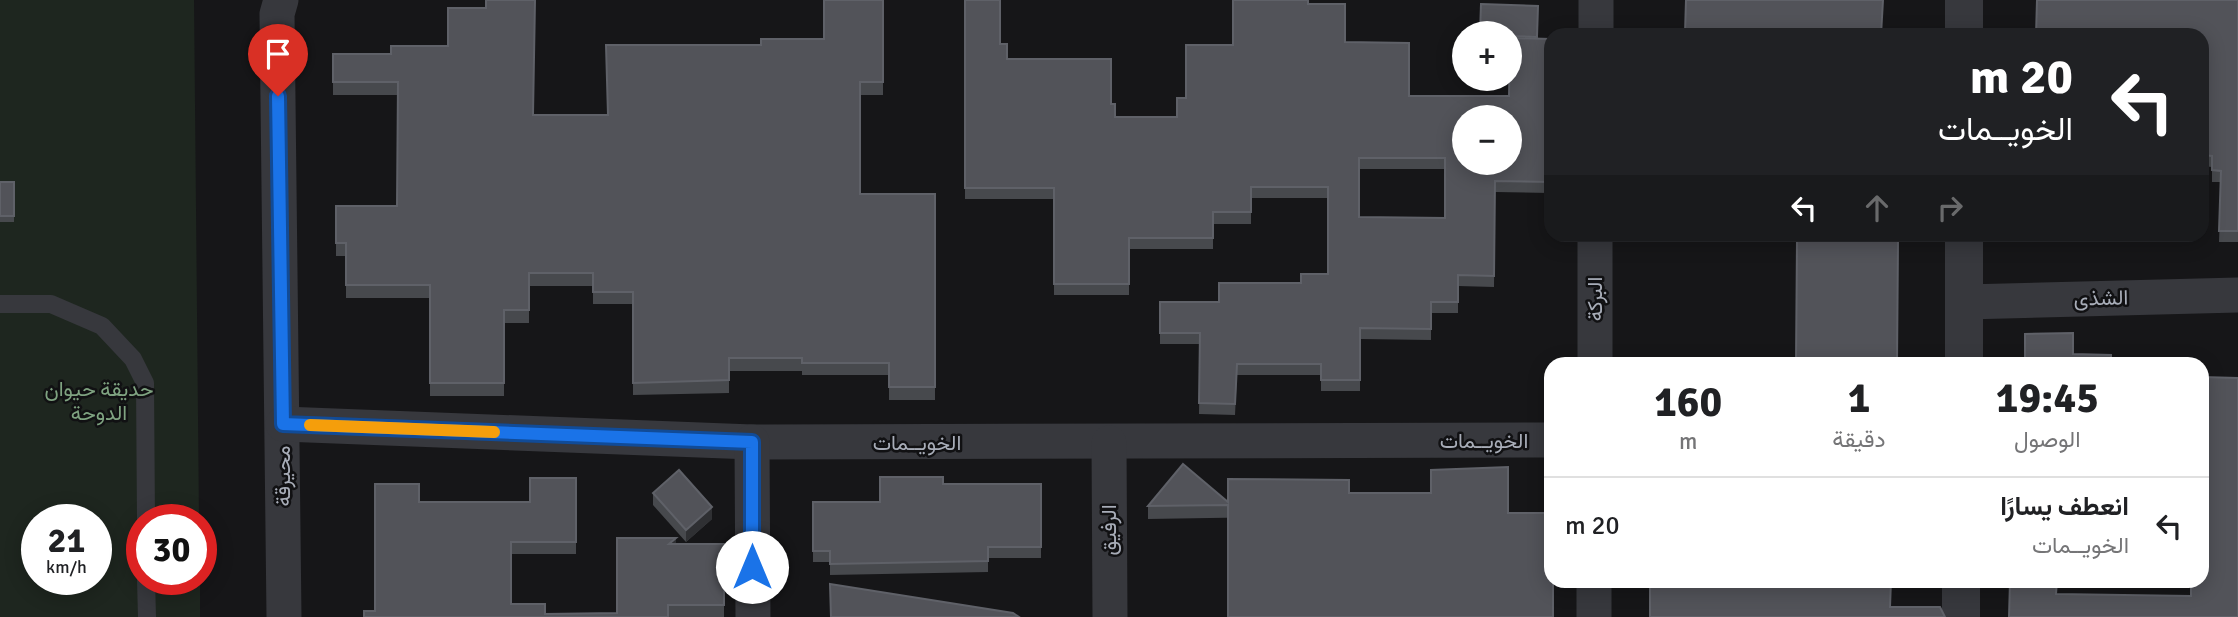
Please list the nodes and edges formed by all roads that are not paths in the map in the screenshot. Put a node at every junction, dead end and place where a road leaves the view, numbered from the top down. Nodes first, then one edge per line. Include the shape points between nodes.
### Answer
1 (281, 0) edge
2 (1596, 0) edge
3 (1964, 0) edge
4 (1596, 28) edge
5 (1964, 28) edge
6 (1595, 242) edge
7 (1965, 242) edge
8 (2238, 295) edge
9 (1965, 302) junction
10 (0, 304) edge
11 (1595, 357) edge
12 (1964, 357) edge
13 (283, 424) junction
14 (1544, 440) edge
15 (752, 442) junction
16 (1109, 443) junction
17 (146, 504) edge
18 (1594, 588) edge
19 (1961, 588) edge
20 (146, 595) edge
21 (147, 617) edge
22 (284, 617) edge
23 (752, 617) edge
24 (1110, 617) edge
25 (1594, 617) edge
26 (1961, 617) edge

1 - 13 street, محيرقة via 277,13
2 - 4 street
3 - 5 street
6 - 11 street, البركة
7 - 9 street
8 - 9 street, الشذى
9 - 12 street
10 - 17 lane via 51,304 102,326 133,359 145,383
13 - 15 street, الخويــمات
13 - 22 street, محيرقة
14 - 16 street, الخويــمات
15 - 16 street, الخويــمات
15 - 23 street
16 - 24 street, الرفيق
18 - 25 street
19 - 26 street
20 - 21 lane

